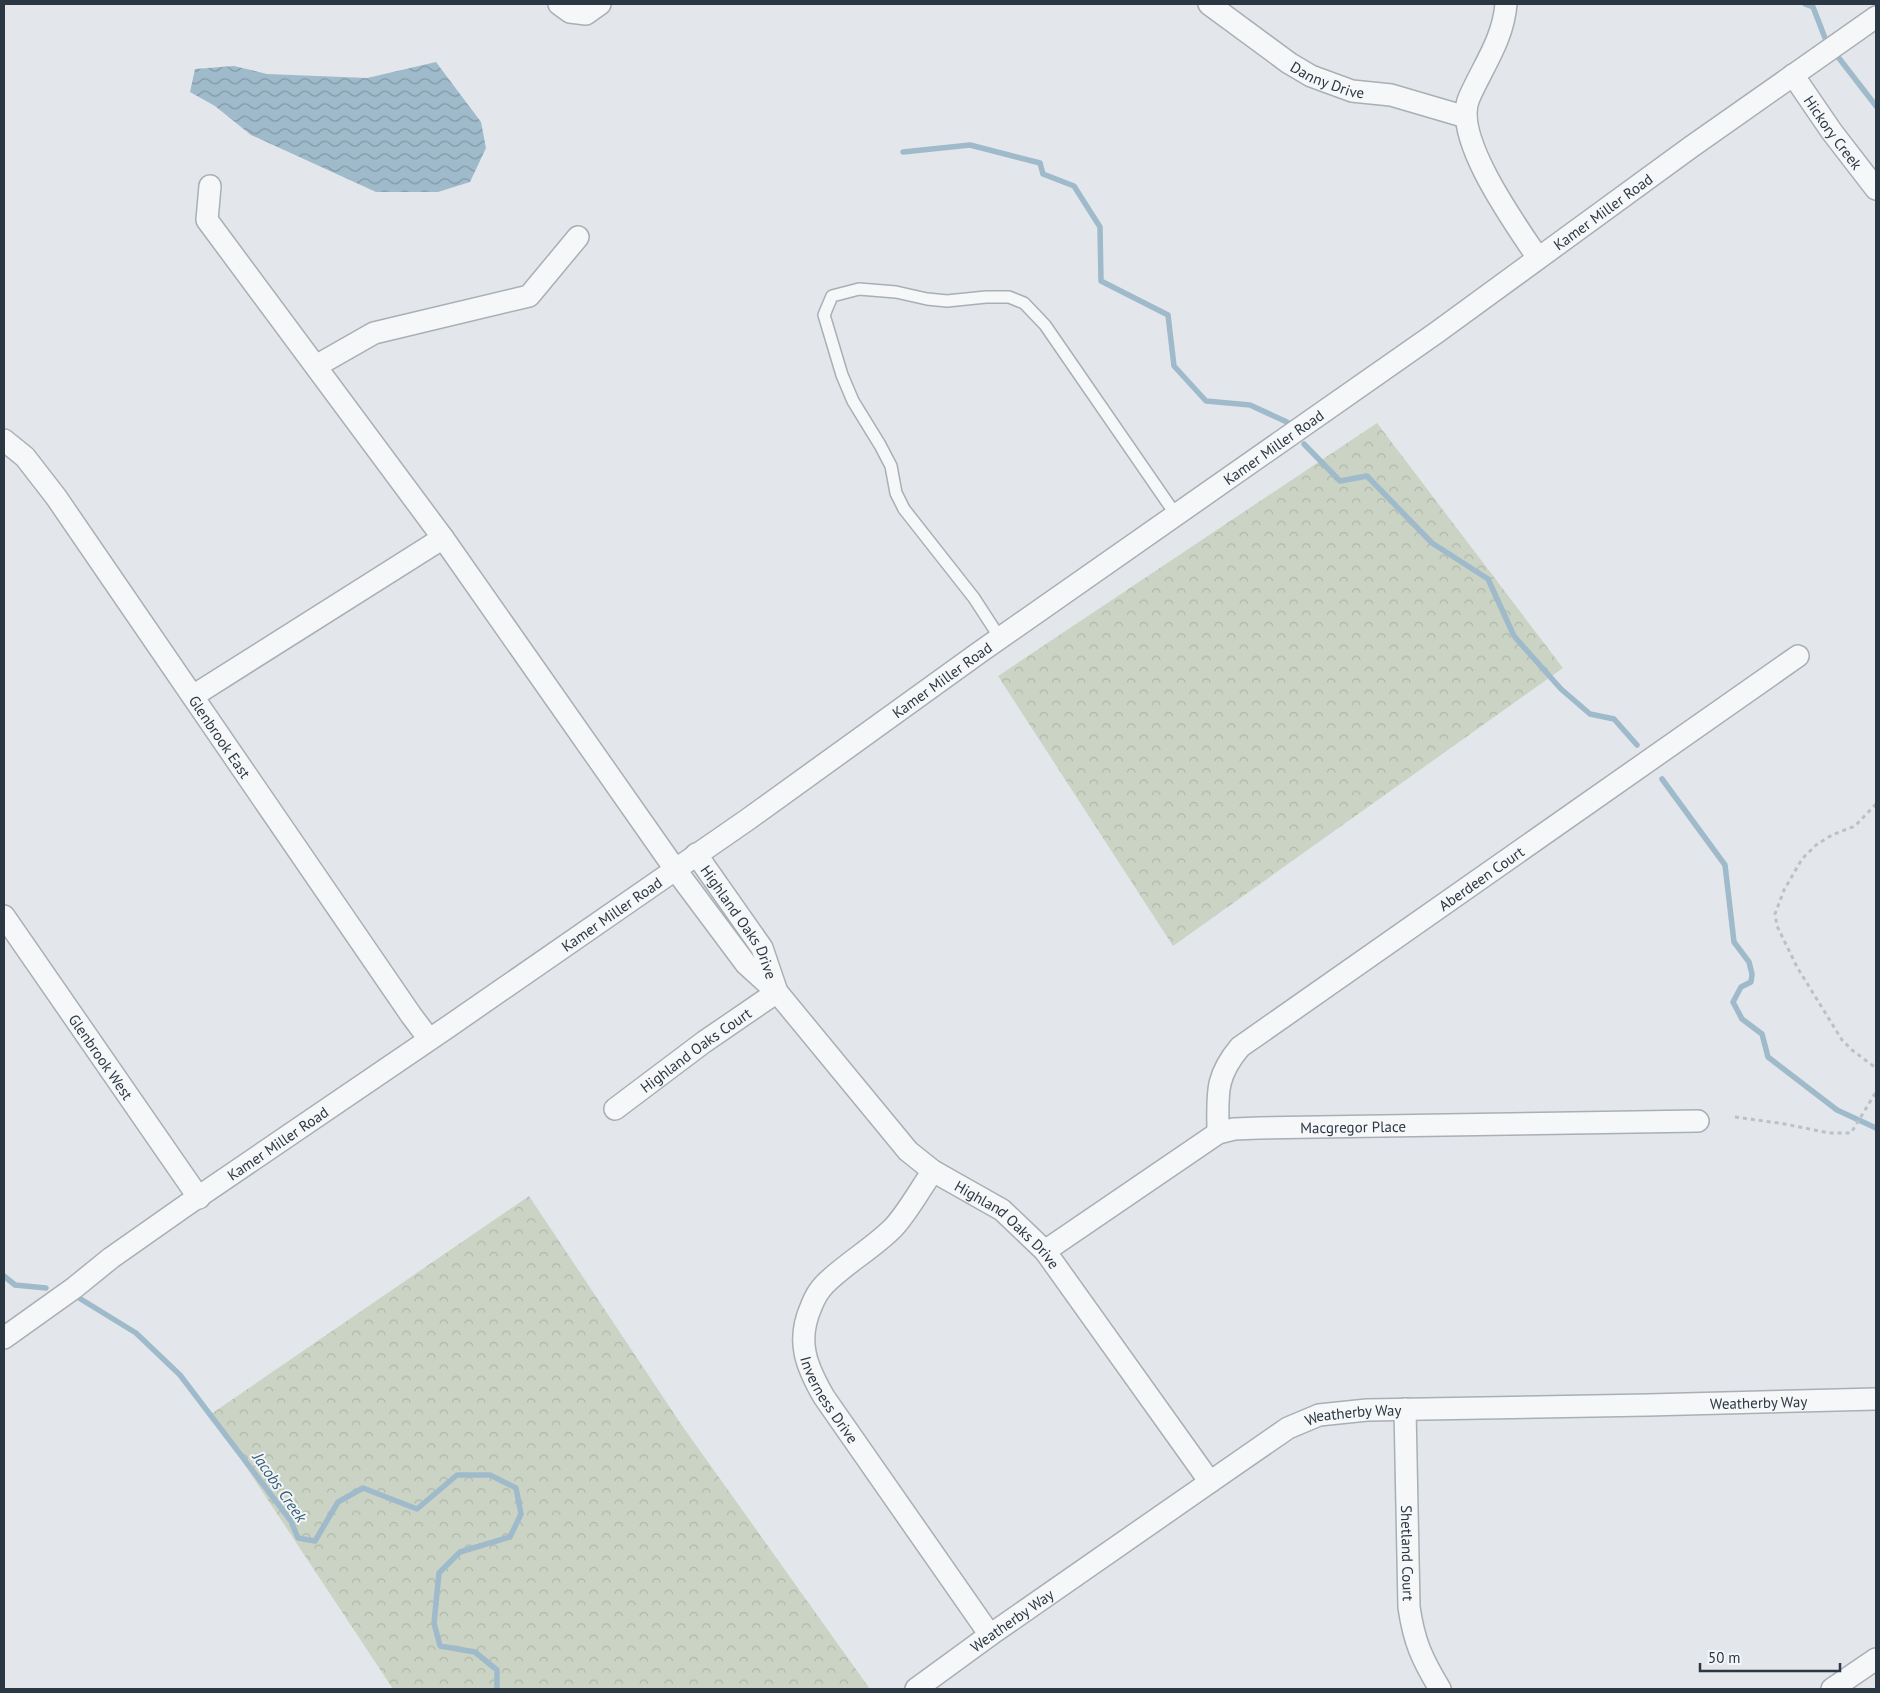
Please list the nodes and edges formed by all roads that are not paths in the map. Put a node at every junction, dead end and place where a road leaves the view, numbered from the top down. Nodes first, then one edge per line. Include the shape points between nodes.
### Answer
1 (559, 4) edge
2 (600, 4) edge
3 (1209, 4) edge
4 (1506, 4) edge
5 (1876, 17) edge
6 (1793, 75) junction
7 (1466, 117) junction
8 (210, 186) dead end
9 (1876, 190) edge
10 (578, 237) dead end
11 (1538, 258) junction
12 (316, 366) junction
13 (4, 440) edge
14 (1176, 515) junction
15 (443, 538) junction
16 (1000, 638) junction
17 (1798, 656) dead end
18 (193, 696) junction
19 (696, 854) junction
20 (675, 869) junction
21 (4, 916) edge
22 (777, 992) junction
23 (429, 1039) junction
24 (614, 1109) dead end
25 (1698, 1121) dead end
26 (1218, 1133) junction
27 (933, 1171) junction
28 (199, 1198) junction
29 (1045, 1251) junction
30 (4, 1338) edge
31 (1876, 1398) edge
32 (1405, 1409) junction
33 (1210, 1482) junction
34 (990, 1635) junction
35 (1876, 1659) edge
36 (916, 1689) edge
37 (1440, 1689) edge
38 (1832, 1689) edge

1 - 2 street via 570,12 586,14
3 - 7 street, Danny Drive via 1310,76 1352,90 1391,95
4 - 7 street via 1501,33 1468,100
5 - 6 street, Kamer Miller Road
6 - 9 street, Hickory Creek
6 - 11 street, Kamer Miller Road
7 - 11 street via 1472,144 1484,170
8 - 12 street, Highland Oaks Drive via 208,220
10 - 12 street via 529,296 374,333
11 - 14 street, Kamer Miller Road
12 - 15 street, Highland Oaks Drive
13 - 18 street, Glenbrook East via 25,457 56,497
14 - 16 street, Kamer Miller Road
14 - 16 lane via 1045,325 1024,303 1009,297 927,299 859,289 832,296 824,315 842,375 852,401 891,466 896,493 904,509 974,598
15 - 18 street
15 - 20 street, Highland Oaks Drive
16 - 19 street, Kamer Miller Road
17 - 26 street, Aberdeen Court via 1240,1047 1220,1078
18 - 23 street, Glenbrook East
19 - 20 street, Kamer Miller Road
19 - 22 street, Highland Oaks Drive via 762,948
20 - 22 street, Highland Oaks Drive via 746,964
20 - 23 street, Kamer Miller Road
21 - 28 street, Glenbrook West
22 - 24 street, Highland Oaks Court
22 - 27 street, Highland Oaks Drive via 908,1151
23 - 28 street, Kamer Miller Road
25 - 26 street, Macgregor Place via 1259,1128
26 - 29 street, Macgregor Place
27 - 29 street, Highland Oaks Drive via 1002,1210
27 - 34 street, Inverness Drive via 894,1226 868,1251 823,1285 806,1317 804,1350 808,1366 824,1397
28 - 30 street, Kamer Miller Road via 111,1258
29 - 33 street, Highland Oaks Drive
31 - 32 street, Weatherby Way
32 - 33 street, Weatherby Way via 1319,1415 1288,1428
32 - 37 street, Shetland Court via 1409,1607 1418,1650
33 - 34 street, Weatherby Way
34 - 36 street, Weatherby Way
35 - 38 street

